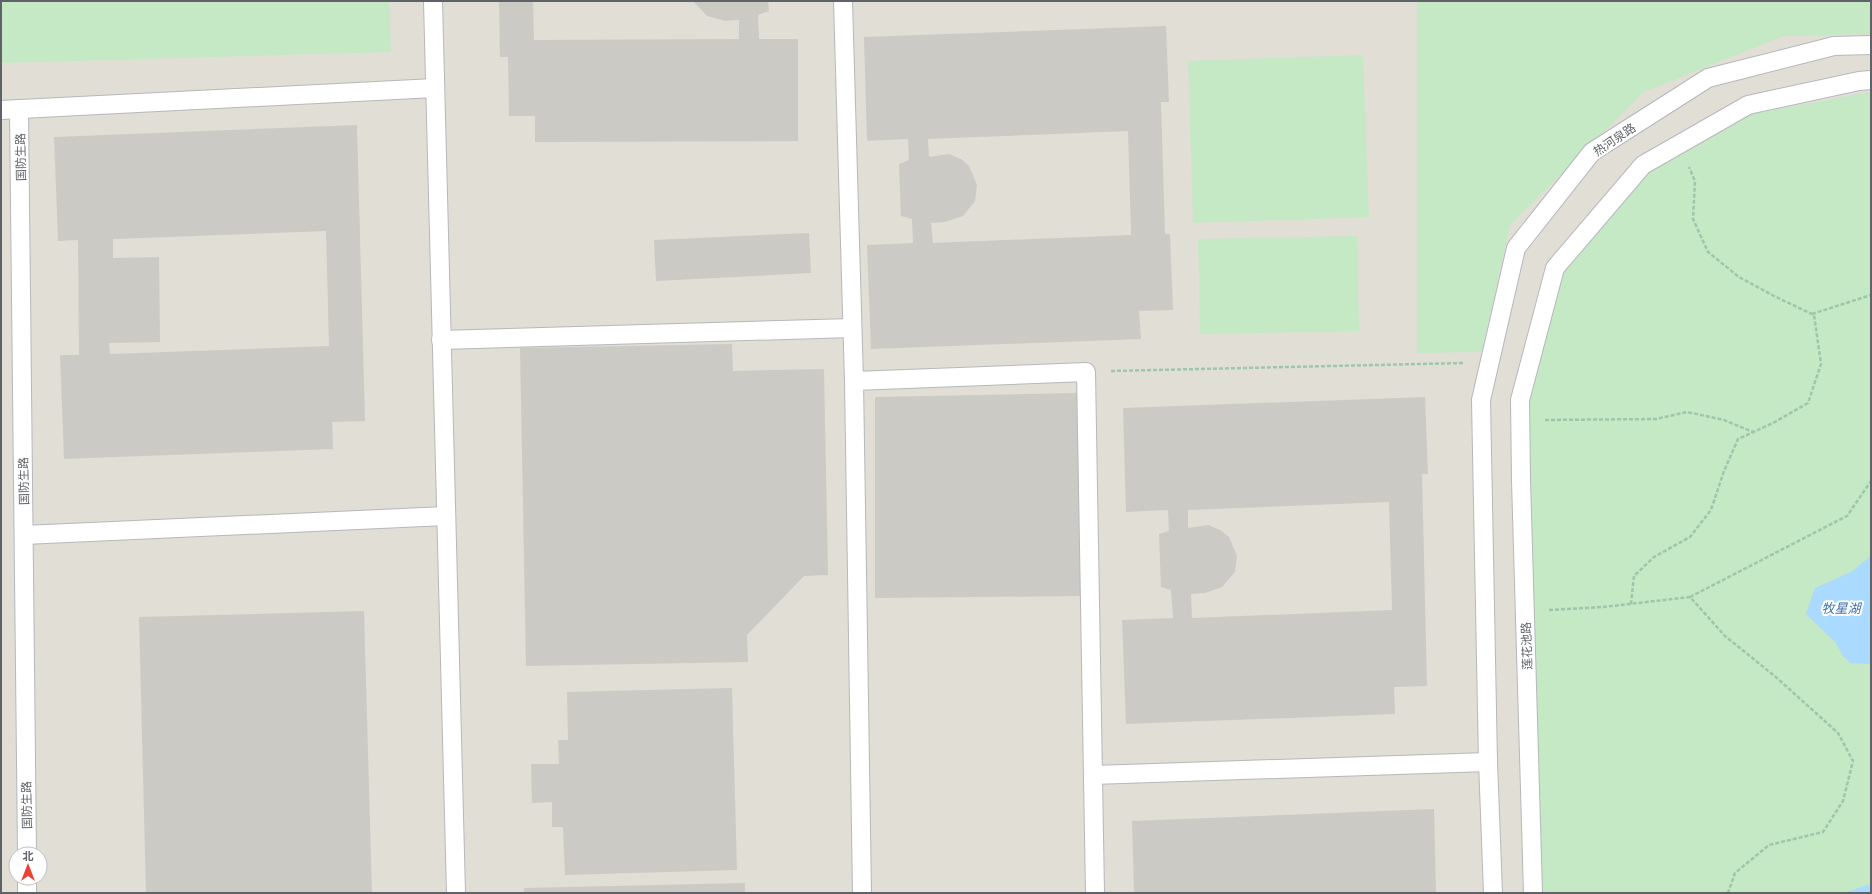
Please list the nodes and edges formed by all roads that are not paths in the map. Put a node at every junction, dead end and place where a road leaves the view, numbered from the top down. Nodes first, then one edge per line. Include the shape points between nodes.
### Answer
1 (433, 1) edge
2 (844, 1) edge
3 (1871, 45) edge
4 (1871, 80) edge
5 (435, 88) junction
6 (19, 109) junction
7 (1, 110) edge
8 (852, 328) junction
9 (441, 340) junction
10 (854, 381) junction
11 (446, 516) junction
12 (24, 535) junction
13 (1488, 762) junction
14 (1093, 775) junction
15 (27, 846) edge
16 (456, 893) edge
17 (862, 893) edge
18 (1095, 893) edge
19 (1493, 893) edge
20 (1533, 893) edge

1 - 5 lane
2 - 8 lane
3 - 13 lane, 热河泉路 via 1834,46 1708,78 1592,152 1516,248 1481,400
4 - 20 lane, 莲花池路 via 1748,105 1643,165 1555,268 1520,400
5 - 6 lane
5 - 9 lane
6 - 7 lane
6 - 12 lane, 国防生路
8 - 9 lane
8 - 10 lane
9 - 11 lane
10 - 14 lane via 1086,372
10 - 17 lane
11 - 12 lane
11 - 16 lane
12 - 15 lane, 国防生路
13 - 14 lane
13 - 19 lane
14 - 18 lane

